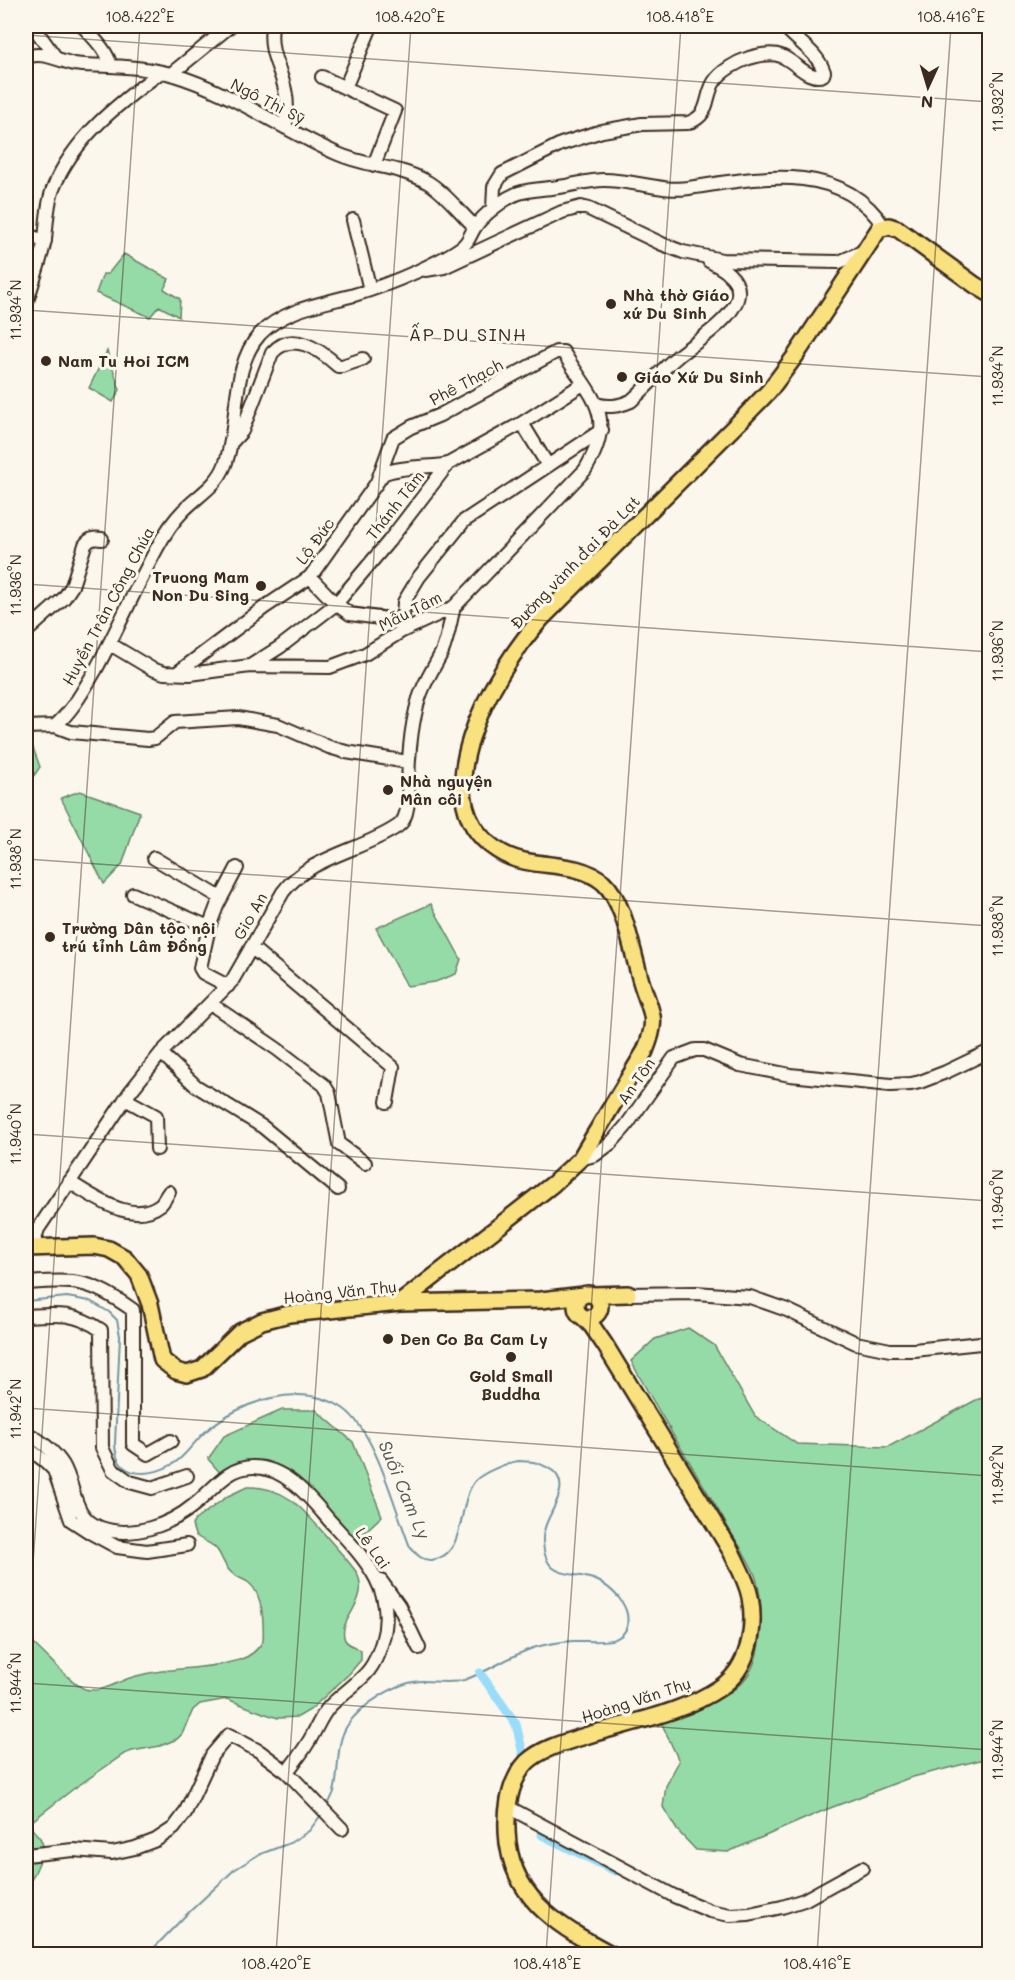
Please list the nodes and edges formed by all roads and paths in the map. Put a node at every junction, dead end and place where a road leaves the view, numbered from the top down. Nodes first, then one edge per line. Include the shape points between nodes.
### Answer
1 (33, 26) edge
2 (83, 26) edge
3 (272, 26) edge
4 (784, 26) edge
5 (225, 27) edge
6 (370, 29) dead end
7 (26, 57) edge
8 (56, 58) junction
9 (111, 66) junction
10 (166, 73) junction
11 (322, 77) dead end
12 (345, 88) junction
13 (286, 128) junction
14 (374, 165) junction
15 (493, 209) junction
16 (353, 220) dead end
17 (884, 226) junction
18 (473, 228) junction
19 (26, 236) edge
20 (45, 241) junction
21 (862, 252) junction
22 (701, 256) junction
23 (416, 272) junction
24 (370, 290) junction
25 (990, 294) edge
26 (26, 305) edge
27 (363, 359) dead end
28 (583, 384) junction
29 (596, 404) junction
30 (522, 423) junction
31 (602, 430) junction
32 (230, 444) junction
33 (448, 464) junction
34 (547, 464) junction
35 (377, 482) junction
36 (102, 539) dead end
37 (310, 577) junction
38 (336, 604) junction
39 (454, 607) junction
40 (402, 626) junction
41 (26, 632) edge
42 (110, 644) junction
43 (250, 666) junction
44 (177, 673) junction
45 (55, 726) junction
46 (26, 727) edge
47 (408, 762) junction
48 (154, 858) dead end
49 (237, 868) dead end
50 (133, 894) dead end
51 (221, 898) junction
52 (209, 927) junction
53 (251, 947) junction
54 (228, 986) junction
55 (211, 1004) junction
56 (990, 1051) edge
57 (161, 1053) junction
58 (125, 1099) junction
59 (387, 1102) dead end
60 (157, 1149) dead end
61 (580, 1159) junction
62 (365, 1163) dead end
63 (69, 1182) junction
64 (338, 1189) dead end
65 (169, 1192) dead end
66 (29, 1248) edge
67 (26, 1283) edge
68 (628, 1294) joint
69 (400, 1303) junction
70 (150, 1304) junction
71 (589, 1307) junction
72 (133, 1310) junction
73 (26, 1316) edge
74 (990, 1342) edge
75 (26, 1433) edge
76 (171, 1442) dead end
77 (26, 1448) edge
78 (187, 1476) dead end
79 (187, 1545) dead end
80 (26, 1569) edge
81 (372, 1571) junction
82 (26, 1574) edge
83 (419, 1648) dead end
84 (287, 1772) junction
85 (508, 1807) junction
86 (342, 1829) dead end
87 (26, 1855) edge
88 (862, 1868) dead end
89 (611, 1954) edge

1 - 8 street
2 - 9 street via 102,46
3 - 13 street via 271,52 286,95
4 - 15 street via 810,50 821,64 823,75 812,75 783,56 747,58 714,81 705,111 695,121 602,130 561,144 502,174 494,187
5 - 10 street
6 - 12 street
7 - 8 street, Ngô Thì Sỹ via 38,54
8 - 9 street, Ngô Thì Sỹ via 74,64
9 - 10 street, Ngô Thì Sỹ
10 - 13 street, Ngô Thì Sỹ via 244,105
10 - 20 street via 108,114 81,141 52,190
11 - 12 street
12 - 14 street via 395,111
13 - 14 street, Ngô Thì Sỹ via 336,154
14 - 18 street, Ngô Thì Sỹ via 410,174 429,184
15 - 17 street, Huyền Trân Công Chúa via 521,192 604,180 682,189 786,176 831,185 853,195
15 - 18 street, Huyền Trân Công Chúa
16 - 24 street
17 - 21 main road, Đường vành đai Đà Lạt
17 - 25 main road, Huyền Trân Công Chúa via 898,228
18 - 23 street, Huyền Trân Công Chúa via 472,237 463,246
19 - 20 street
20 - 26 street
21 - 22 street via 839,262 722,260
21 - 61 main road, Đường vành đai Đà Lạt via 796,355 757,404 529,632 495,682 472,736 463,789 465,809 473,826 506,855 582,870 605,884 616,900 654,1017 653,1033 645,1052
22 - 23 street via 662,244 581,207 562,212 444,267
22 - 29 street via 730,274 736,283 732,312 631,401 610,407
23 - 24 street, Huyền Trân Công Chúa
24 - 32 street, Huyền Trân Công Chúa via 296,312 277,320 260,335 242,369
27 - 32 street via 338,366 299,342 279,345 269,359 242,431
28 - 29 street
28 - 30 street, Thánh Tâm
28 - 35 street, Phê Thạch via 563,352 556,352 393,438
29 - 31 street
30 - 33 street, Thánh Tâm
30 - 34 street
31 - 34 street
31 - 39 street, Mẫu Tâm via 585,470
32 - 42 street, Huyền Trân Công Chúa via 217,480 164,534
33 - 35 street, Lộ Đức via 390,470
33 - 38 street, Thánh Tâm
34 - 40 street via 464,521 404,602
35 - 37 street, Lộ Đức
36 - 41 street via 88,540 64,598
37 - 38 street
37 - 44 street, Lộ Đức
38 - 40 street via 350,614
38 - 43 street, Thánh Tâm
39 - 40 street, Mẫu Tâm
39 - 47 street, Gio An via 443,650 416,709
40 - 43 street, Mẫu Tâm via 365,654 330,667
42 - 44 street, Mẫu Tâm via 152,669
42 - 45 street, Huyền Trân Công Chúa via 76,703
43 - 44 street, Mẫu Tâm
45 - 46 street
45 - 47 street via 71,732 148,740 176,722 238,718 278,725 346,752
47 - 53 street, Gio An via 404,820 291,881
48 - 51 street
49 - 51 street
50 - 52 street
51 - 52 street
52 - 54 street via 200,968
53 - 54 street, Gio An
53 - 59 street via 393,1067
54 - 55 street, Gio An
55 - 57 street, Gio An
55 - 62 street via 324,1085 339,1144
56 - 61 street, An Tôn via 920,1082 891,1085 790,1075 740,1065 695,1050 674,1058 610,1143 595,1155
57 - 58 street, Gio An
57 - 64 street via 196,1086 263,1127
58 - 60 street via 156,1116
58 - 63 street, Gio An
61 - 69 main road, An Tôn
63 - 65 street via 127,1212 161,1204
63 - 66 street, Gio An
66 - 70 main road, Hoàng Văn Thụ via 109,1249 125,1258 139,1275
67 - 72 street via 85,1283
68 - 71 main road
68 - 74 street via 696,1293 750,1298 787,1310 856,1342 890,1350
69 - 70 main road, Hoàng Văn Thụ via 290,1314 262,1321 240,1332 202,1369 187,1374 162,1360
69 - 71 main road, Hoàng Văn Thụ via 541,1299
70 - 72 street
71 - 85 main road, Hoàng Văn Thụ via 592,1326 744,1578 752,1617 750,1642 745,1657 722,1687 690,1704 540,1753 527,1762 516,1778
72 - 76 street via 133,1444 148,1454
73 - 78 street via 73,1316 101,1330 102,1448 113,1470 130,1482 152,1488
75 - 81 street, Lê Lai via 63,1465 83,1517 100,1528 125,1533 160,1525 192,1507 236,1469 255,1467 292,1481 309,1496
77 - 79 street via 54,1470 71,1520 91,1533 117,1547 147,1551
80 - 82 street
81 - 83 street via 394,1598
81 - 84 street, Lê Lai via 387,1613 377,1658 368,1672 328,1708
84 - 86 street
84 - 87 street via 228,1735 212,1755 185,1813 174,1828 156,1840 112,1853 73,1850
85 - 88 street via 664,1891 710,1911 730,1915 804,1900
85 - 89 main road, Hoàng Văn Thụ via 509,1852 531,1898 574,1934

